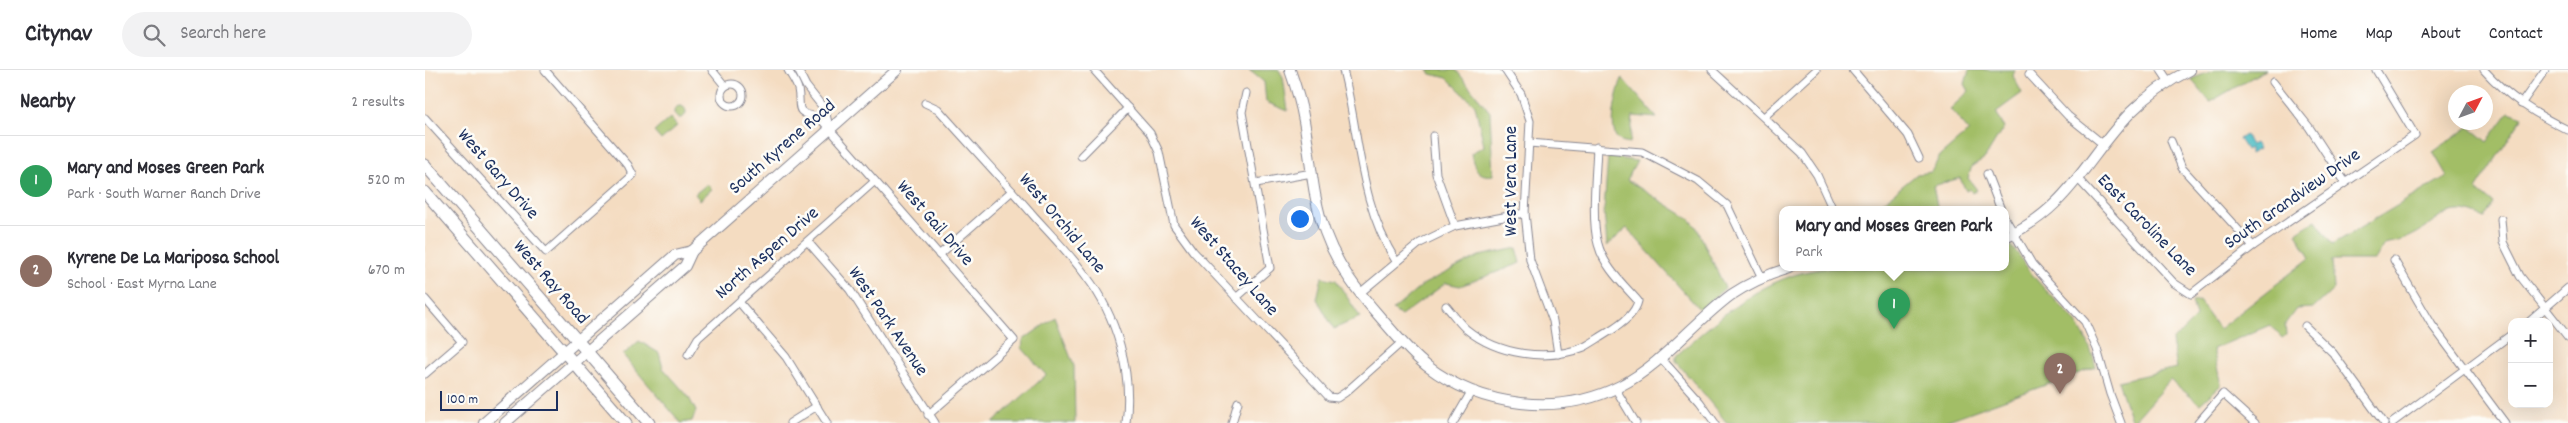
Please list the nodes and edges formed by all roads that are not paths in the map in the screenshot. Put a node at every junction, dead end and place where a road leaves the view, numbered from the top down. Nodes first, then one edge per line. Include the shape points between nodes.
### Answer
1 (545, 70) edge
2 (712, 70) edge
3 (788, 70) edge
4 (798, 70) edge
5 (897, 70) edge
6 (1094, 70) edge
7 (1290, 70) edge
8 (1343, 70) edge
9 (1505, 70) edge
10 (1712, 70) edge
11 (1816, 70) edge
12 (1853, 70) edge
13 (2161, 70) edge
14 (2190, 70) edge
15 (2376, 70) edge
16 (2484, 70) edge
17 (2545, 70) edge
18 (2029, 74) dead end
19 (2169, 82) junction
20 (2273, 82) dead end
21 (725, 86) dead end
22 (1246, 93) dead end
23 (925, 102) dead end
24 (2521, 104) junction
25 (1128, 108) junction
26 (1764, 117) junction
27 (425, 118) edge
28 (830, 130) junction
29 (2568, 130) edge
30 (1433, 136) dead end
31 (2171, 141) dead end
32 (1529, 143) junction
33 (2104, 145) junction
34 (1597, 148) junction
35 (1081, 156) dead end
36 (1919, 158) dead end
37 (425, 166) edge
38 (1312, 173) junction
39 (1987, 174) dead end
40 (2079, 180) junction
41 (875, 181) junction
42 (2345, 182) junction
43 (1256, 183) junction
44 (1012, 191) junction
45 (425, 192) edge
46 (1831, 206) edge
47 (1999, 206) edge
48 (1525, 213) junction
49 (2501, 219) dead end
50 (1455, 226) junction
51 (2009, 235) edge
52 (808, 242) junction
53 (2253, 246) junction
54 (692, 251) junction
55 (939, 255) junction
56 (2394, 260) dead end
57 (1396, 262) junction
58 (1781, 271) edge
59 (1761, 278) junction
60 (2568, 288) edge
61 (1360, 293) junction
62 (2191, 294) joint
63 (1236, 298) junction
64 (425, 300) edge
65 (739, 302) junction
66 (1446, 306) dead end
67 (2544, 310) junction
68 (2534, 318) edge
69 (2305, 326) dead end
70 (2508, 337) edge
71 (2568, 338) edge
72 (577, 342) junction
73 (1402, 342) junction
74 (587, 353) junction
75 (564, 354) junction
76 (1558, 354) junction
77 (688, 355) dead end
78 (1660, 357) junction
79 (573, 364) junction
80 (2464, 370) junction
81 (425, 374) edge
82 (1615, 388) junction
83 (1471, 392) junction
84 (1238, 402) dead end
85 (817, 406) junction
86 (929, 415) junction
87 (484, 423) edge
88 (505, 423) edge
89 (626, 423) edge
90 (649, 423) edge
91 (790, 423) edge
92 (827, 423) edge
93 (935, 423) edge
94 (1126, 423) edge
95 (1232, 423) edge
96 (1453, 423) edge
97 (1636, 423) edge
98 (1715, 423) edge
99 (2121, 423) edge
100 (2198, 423) edge
101 (2255, 423) edge
102 (2384, 423) edge
103 (2392, 423) edge
104 (2505, 423) edge

1 - 27 street, West Gary Drive via 628,165 633,175 546,252
2 - 21 street
3 - 28 street, West Gail Drive via 798,90 798,105 803,112 819,118
4 - 28 street, West Gail Drive via 825,110
5 - 28 street, South Kyrene Road
6 - 25 street, West Stacey Lane
7 - 38 street via 1304,120
8 - 57 street via 1371,209 1383,241
9 - 32 street, West Vera Lane via 1521,94 1530,121
10 - 26 street
11 - 26 street
12 - 36 street via 1908,134
13 - 19 street
14 - 19 street
15 - 42 street, South Grandview Drive via 2415,135
16 - 24 street
17 - 24 street
18 - 33 street via 2068,116
19 - 33 street via 2137,106
20 - 42 street via 2309,127
22 - 43 street via 1242,112
23 - 44 street, West Orchid Lane via 938,109
24 - 29 street
25 - 35 street
25 - 63 street, West Stacey Lane via 1149,133 1159,152 1174,225
26 - 46 street via 1802,153 1817,175
28 - 41 street, West Gail Drive
28 - 54 street, South Kyrene Road
30 - 50 street via 1437,174
31 - 53 street via 2182,168
32 - 34 street
32 - 48 street, West Vera Lane
33 - 40 street
34 - 59 street via 1642,152 1698,181 1727,205
34 - 76 street via 1597,244 1617,277 1638,301 1636,310 1611,331 1584,347
37 - 72 main road, West Ray Road
38 - 43 street
38 - 61 street via 1325,233 1340,265
39 - 47 street
40 - 51 street via 2043,213
40 - 62 street, East Caroline Lane via 2174,283
41 - 52 street, North Aspen Drive
41 - 55 street, West Gail Drive
42 - 53 street, South Grandview Drive
43 - 63 street via 1270,268
44 - 55 street
44 - 94 street, West Orchid Lane via 1087,277 1112,321 1127,378
45 - 75 main road, West Ray Road
48 - 50 street
48 - 76 street, West Vera Lane via 1530,260 1553,321
49 - 67 street via 2503,242 2520,276
50 - 57 street via 1420,243
51 - 99 street via 2077,312 2091,333
52 - 65 street, North Aspen Drive
52 - 86 street, West Park Avenue via 850,290
53 - 62 street, South Grandview Drive
54 - 72 street, South Kyrene Road via 675,255
54 - 74 street, South Kyrene Road via 685,266
55 - 86 street, West Gail Drive via 1015,340
56 - 80 street via 2432,325
57 - 61 street
58 - 59 street
59 - 78 street via 1731,295
60 - 67 street
61 - 73 street
63 - 73 street, West Stacey Lane via 1329,397 1337,398 1346,392
64 - 81 street via 462,342
65 - 77 street, North Aspen Drive via 698,338
65 - 85 street via 787,357
66 - 76 street via 1467,330 1500,348 1529,355
67 - 68 street
67 - 71 street
69 - 102 street via 2333,353
70 - 80 street
72 - 74 main road, West Ray Road
72 - 75 street, South Kyrene Road
73 - 83 street via 1427,366
74 - 79 street, South Kyrene Road
74 - 90 main road, West Ray Road
75 - 79 main road, West Ray Road
75 - 87 street, South Kyrene Road
78 - 82 street
78 - 98 street
79 - 88 street, South Kyrene Road
79 - 89 main road, West Ray Road
80 - 103 street
80 - 104 street
82 - 83 street via 1551,404 1513,402
82 - 97 street
83 - 96 street
84 - 95 street
85 - 91 street
85 - 92 street
86 - 93 street, West Park Avenue
100 - 101 street via 2223,394

